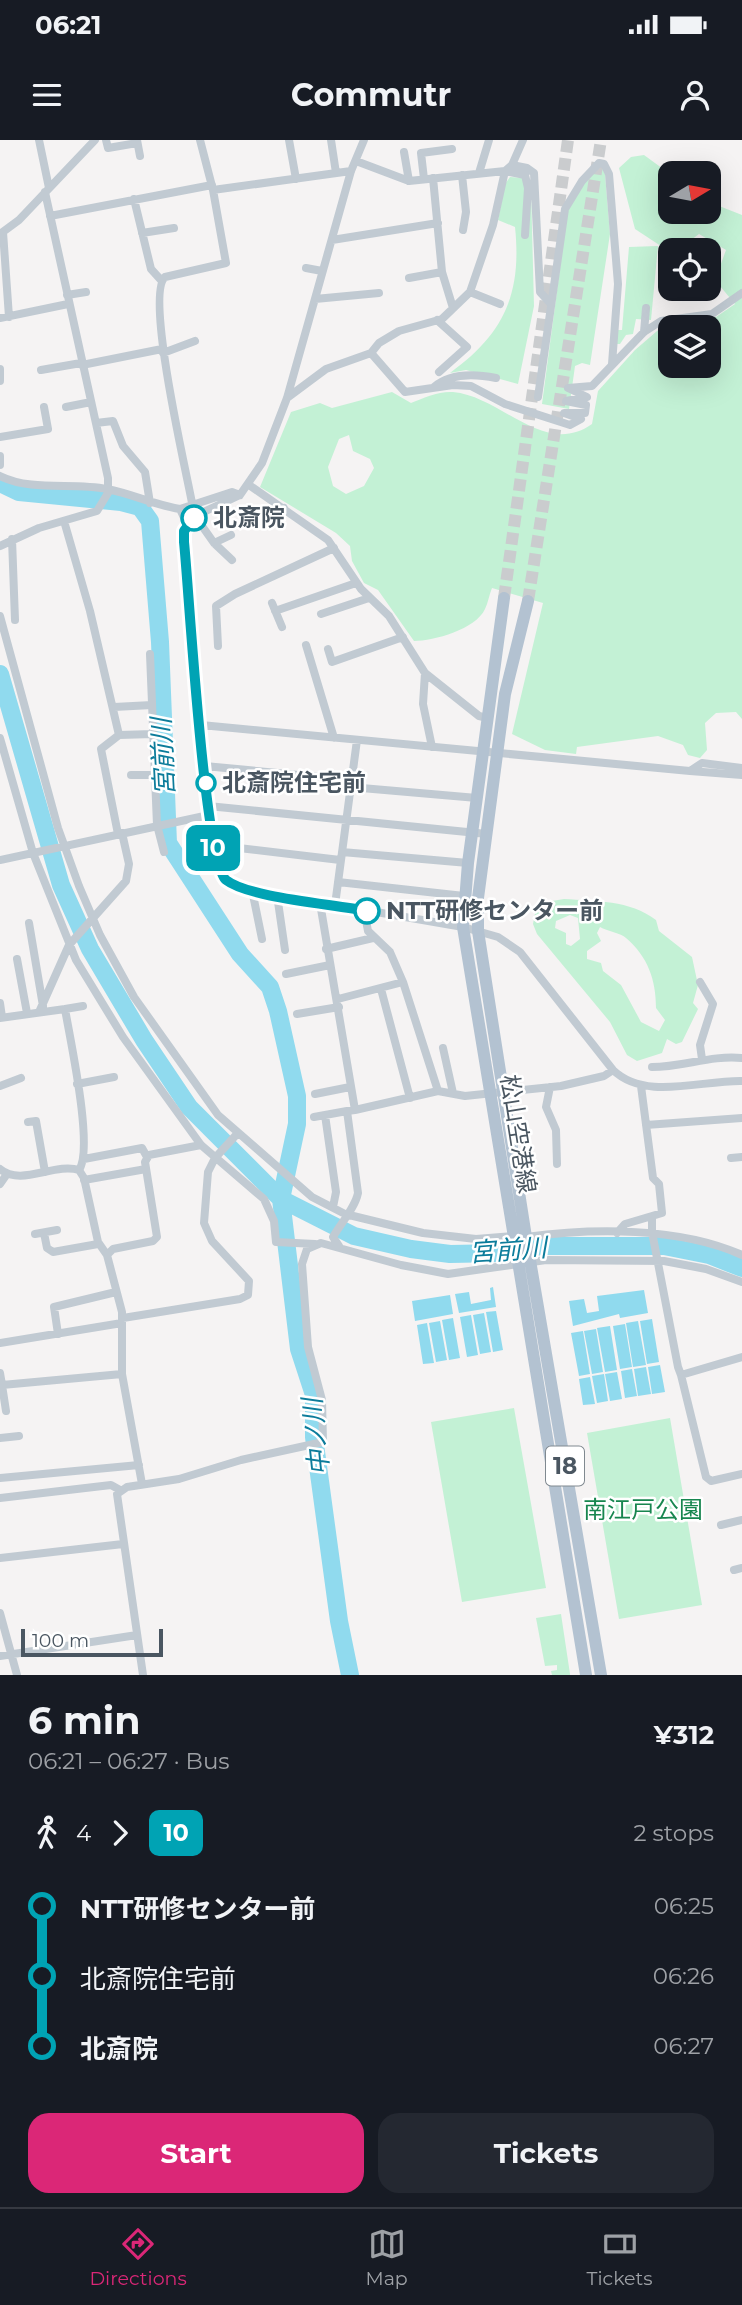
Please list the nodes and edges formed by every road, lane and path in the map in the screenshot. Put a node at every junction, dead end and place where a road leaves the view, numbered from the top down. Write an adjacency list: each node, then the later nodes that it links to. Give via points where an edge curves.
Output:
1 (39, 140): 25 (street)
2 (95, 140): 11 (street)
3 (106, 140): 10 (street, via 108,148)
4 (200, 140): 24 (street)
5 (289, 140): 21 (street)
6 (331, 140): 18 (street)
7 (364, 140): 15 (street)
8 (489, 140): 19 (street)
9 (523, 140): 16 (street)
10 (137, 142): 14 (street)
11 (87, 144): 25 (street)
12 (452, 149): 22 (street, via 421,153)
13 (404, 152): 23 (street)
14 (140, 156)
15 (356, 161): 17 (street); 23 (street)
16 (508, 168): 19 (street); 33 (street, via 528,180); 41 (street); 47 (street, via 527,168 534,173 540,292)
17 (351, 171): 18 (street); 34 (street)
18 (336, 173): 21 (street)
19 (479, 173): 20 (street)
20 (462, 175): 22 (street); 30 (street)
21 (296, 178): 24 (street)
22 (428, 179): 23 (street); 28 (street)
23 (409, 181)
24 (213, 187): 26 (street); 39 (street, via 226,263)
25 (47, 190): 27 (street); 31 (street)
26 (135, 199): 27 (street); 32 (street)
27 (50, 216): 44 (street)
28 (438, 223): 34 (street); 37 (street)
29 (174, 228): 32 (street)
30 (463, 230)
31 (1, 233): 50 (street)
32 (142, 233): 39 (street, via 151,269)
33 (525, 235)
34 (331, 240): 36 (street)
35 (306, 268): 36 (street)
36 (322, 271): 45 (street)
37 (442, 272): 38 (street); 48 (street)
38 (410, 278)
39 (161, 280): 54 (street)
40 (86, 292): 44 (street)
41 (470, 292): 46 (street); 48 (street)
42 (379, 293): 45 (street)
43 (742, 293): 52 (street, via 712,314 661,321)
44 (67, 299): 50 (street); 56 (street)
45 (315, 299): 65 (street)
46 (500, 304)
47 (551, 304): 57 (street, via 565,209 595,164 604,164 609,174 618,284); 64 (street)
48 (453, 308): 51 (street)
49 (646, 308): 52 (street)
50 (4, 318)
51 (437, 320): 55 (street, via 399,331); 60 (street, via 467,348)
52 (644, 332): 57 (street)
53 (195, 341): 54 (street)
54 (163, 351): 56 (street); 78 (street)
55 (371, 353): 63 (street, via 405,392); 65 (street, via 326,369)
56 (81, 364): 59 (street); 66 (street)
57 (612, 364): 63 (street, via 592,386 568,388 587,397 566,401 586,405 585,413 564,414 581,419 570,425 505,404 471,386)
58 (0, 369): 62 (street)
59 (41, 370)
60 (439, 372)
61 (496, 378): 63 (street, via 471,375 447,379)
62 (0, 381)
63 (434, 387)
64 (538, 397)
65 (287, 398): 74 (street)
66 (91, 402): 67 (street); 69 (street)
67 (66, 407)
68 (49, 413): 70 (street, via 48,429)
69 (96, 423): 75 (street); 77 (street, via 113,421 124,446 145,472)
70 (0, 437)
71 (0, 456): 72 (street)
72 (0, 465)
73 (0, 476): 75 (street, via 38,485)
74 (249, 485): 76 (street); 79 (street)
75 (108, 491): 77 (street); 82 (street, via 102,507)
76 (240, 495): 78 (street, via 232,492); 81 (street)
77 (150, 503): 80 (street)
78 (192, 503): 80 (street)
79 (284, 508): 83 (street); 89 (street)
80 (180, 509): 84 (street)
81 (195, 516): 84 (street); 87 (street)
82 (64, 521): 86 (street); 106 (street)
83 (259, 521)
84 (187, 524): 108 (street, via 184,542)
85 (231, 534): 87 (street)
86 (12, 539): 88 (street); 97 (street)
87 (214, 543): 90 (street)
88 (0, 546)
89 (334, 548): 91 (street); 101 (street, via 216,606)
90 (232, 560)
91 (356, 583): 92 (street); 98 (street, via 273,607)
92 (369, 598): 95 (street); 99 (street, via 389,616)
93 (504, 598): 107 (main road, 松山空港線 / 18)
94 (528, 601): 116 (main road, 松山空港線 / 18, via 505,694)
95 (321, 614)
96 (0, 616): 132 (street)
97 (15, 620)
98 (282, 627)
99 (403, 638): 102 (street, via 332,662); 104 (street)
100 (306, 645): 112 (street)
101 (218, 646)
102 (328, 649)
103 (150, 654): 105 (street)
104 (425, 673): 107 (street, via 479,716); 114 (street, via 423,704)
105 (152, 705): 106 (street); 109 (street)
106 (114, 707): 110 (street)
107 (488, 718): 115 (main road, 松山空港線 / 18)
108 (201, 725): 112 (street); 117 (street)
109 (153, 734): 110 (street); 121 (street)
110 (119, 735): 129 (street, via 101,749)
111 (0, 738): 133 (street)
112 (334, 738): 113 (street)
113 (357, 740): 114 (street); 123 (street)
114 (432, 747): 115 (street)
115 (484, 751): 116 (street); 124 (main road, 松山空港線 / 18)
116 (498, 753): 119 (street); 130 (main road, 松山空港線 / 18)
117 (205, 766): 123 (street); 125 (street)
118 (742, 768): 119 (street, via 702,763)
119 (690, 771): 122 (street)
120 (131, 775): 121 (street)
121 (155, 775): 127 (street)
122 (742, 775)
123 (351, 783): 124 (street); 126 (street)
124 (477, 798): 128 (main road, 松山空港線 / 18)
125 (209, 810): 126 (street); 127 (street); 131 (street)
126 (346, 820): 128 (street); 135 (street)
127 (159, 825): 129 (street); 134 (street)
128 (472, 832): 130 (street); 137 (main road, 松山空港線 / 18)
129 (120, 833): 132 (street); 145 (street, via 128,877)
130 (487, 834): 148 (main road, 松山空港線 / 18)
131 (213, 845): 135 (street); 139 (street, via 223,878)
132 (62, 846): 133 (street); 145 (street)
133 (35, 852): 136 (street); 151 (street)
134 (164, 852)
135 (341, 856): 137 (street); 138 (street)
136 (0, 860)
137 (468, 863): 141 (main road, 松山空港線 / 18)
138 (338, 882): 141 (street); 143 (street)
139 (252, 890): 140 (street); 150 (street)
140 (277, 895): 142 (street); 153 (street)
141 (464, 896): 147 (main road, 松山空港線 / 18)
142 (320, 903): 143 (street); 152 (street)
143 (335, 905): 144 (street)
144 (364, 910): 147 (street); 149 (street, via 365,925)
145 (91, 919): 151 (street); 192 (street, via 134,997)
146 (29, 923): 163 (street)
147 (463, 927): 148 (street); 183 (main road, 松山空港線 / 18)
148 (478, 931): 172 (street, via 498,937 520,952); 183 (main road, 松山空港線 / 18)
149 (373, 938): 152 (street); 157 (street, via 390,952)
150 (262, 939)
151 (70, 943): 163 (street); 193 (street, via 123,1037)
152 (326, 949): 155 (street)
153 (285, 950)
154 (17, 959): 165 (street)
155 (330, 965): 156 (street); 161 (street)
156 (286, 974)
157 (403, 982): 159 (street); 181 (street)
158 (700, 982): 170 (street, via 713,1004 700,1045)
159 (381, 989): 161 (street); 185 (street)
160 (0, 1003): 167 (street)
161 (338, 1003): 166 (street); 179 (street)
162 (83, 1006): 164 (street)
163 (41, 1008): 164 (street); 165 (street)
164 (65, 1009): 176 (street)
165 (27, 1013): 167 (street)
166 (298, 1014)
167 (1, 1017)
168 (443, 1048): 182 (street)
169 (742, 1058): 170 (street)
170 (702, 1059): 171 (street)
171 (652, 1067)
172 (613, 1070): 178 (street, via 622,1080); 180 (street, via 596,1079)
173 (114, 1077): 176 (street)
174 (21, 1078): 177 (street)
175 (742, 1081): 178 (street)
176 (77, 1084): 198 (street)
177 (0, 1086)
178 (641, 1086): 191 (street)
179 (350, 1087): 184 (street); 186 (street)
180 (550, 1087): 183 (street); 199 (street, via 546,1107 556,1130)
181 (438, 1091): 182 (street); 185 (street)
182 (453, 1093): 183 (street)
183 (496, 1093): 212 (main road, 松山空港線 / 18)
184 (315, 1094)
185 (410, 1098): 186 (street)
186 (351, 1111): 187 (street); 207 (street, via 358,1193)
187 (325, 1115): 188 (street); 206 (street, via 336,1192)
188 (314, 1117)
189 (742, 1118): 191 (street)
190 (28, 1122): 203 (street, via 36,1121)
191 (646, 1125): 208 (street, via 662,1213)
192 (236, 1136): 194 (street); 206 (street)
193 (201, 1145): 194 (street); 195 (street)
194 (217, 1156): 214 (street, via 264,1199 274,1221 276,1242); 222 (street, via 208,1172 204,1223 212,1241 249,1281 248,1295)
195 (147, 1157): 198 (street, via 142,1148); 200 (street)
196 (742, 1157): 197 (street)
197 (731, 1158)
198 (84, 1159): 201 (street)
199 (557, 1164)
200 (146, 1169): 204 (street); 216 (street, via 157,1237 113,1249)
201 (79, 1170): 203 (street); 204 (street)
202 (4, 1172): 203 (street); 205 (street)
203 (45, 1172)
204 (85, 1180): 213 (street)
205 (0, 1184)
206 (333, 1208): 207 (street)
207 (345, 1214): 212 (street, via 431,1234); 215 (street, via 333,1237)
208 (652, 1216): 210 (street, via 625,1224); 211 (street)
209 (57, 1230): 213 (street, via 40,1233 53,1252)
210 (617, 1233): 211 (street); 212 (street)
211 (652, 1234): 217 (street, via 701,1241); 218 (street)
212 (520, 1238): 219 (main road, 松山空港線 / 18)
213 (98, 1244): 216 (street)
214 (315, 1244): 215 (street); 236 (street, via 302,1261 309,1347 322,1400 323,1445 240,1456 216,1473)
215 (339, 1246): 219 (street, via 448,1274)
216 (107, 1255): 221 (street)
217 (742, 1255)
218 (656, 1257): 219 (street); 220 (street); 228 (street)
219 (524, 1261): 249 (main road, 松山空港線 / 18); 250 (main road, 松山空港線 / 18)
220 (742, 1282)
221 (116, 1293): 222 (street); 223 (street, via 54,1307)
222 (122, 1321): 223 (street); 227 (street)
223 (58, 1334): 224 (street)
224 (0, 1343)
225 (742, 1357): 228 (street)
226 (0, 1374): 229 (street)
227 (122, 1374): 229 (street); 233 (street)
228 (681, 1376): 234 (street, via 706,1477 711,1481)
229 (1, 1386): 230 (street)
230 (6, 1410)
231 (19, 1436): 232 (street)
232 (0, 1438)
233 (139, 1465): 235 (street); 236 (street)
234 (742, 1474)
235 (0, 1478)
236 (142, 1484): 237 (street)
237 (120, 1490): 238 (street, via 111,1485); 241 (street, via 116,1498)
238 (0, 1498)
239 (742, 1520): 240 (street)
240 (721, 1525)
241 (123, 1545): 242 (street); 244 (street)
242 (0, 1558)
243 (0, 1613): 245 (street)
244 (137, 1635): 245 (street); 248 (street)
245 (10, 1655): 246 (street); 247 (street)
246 (0, 1656)
247 (17, 1675)
248 (143, 1675)
249 (586, 1675)
250 (601, 1675)

